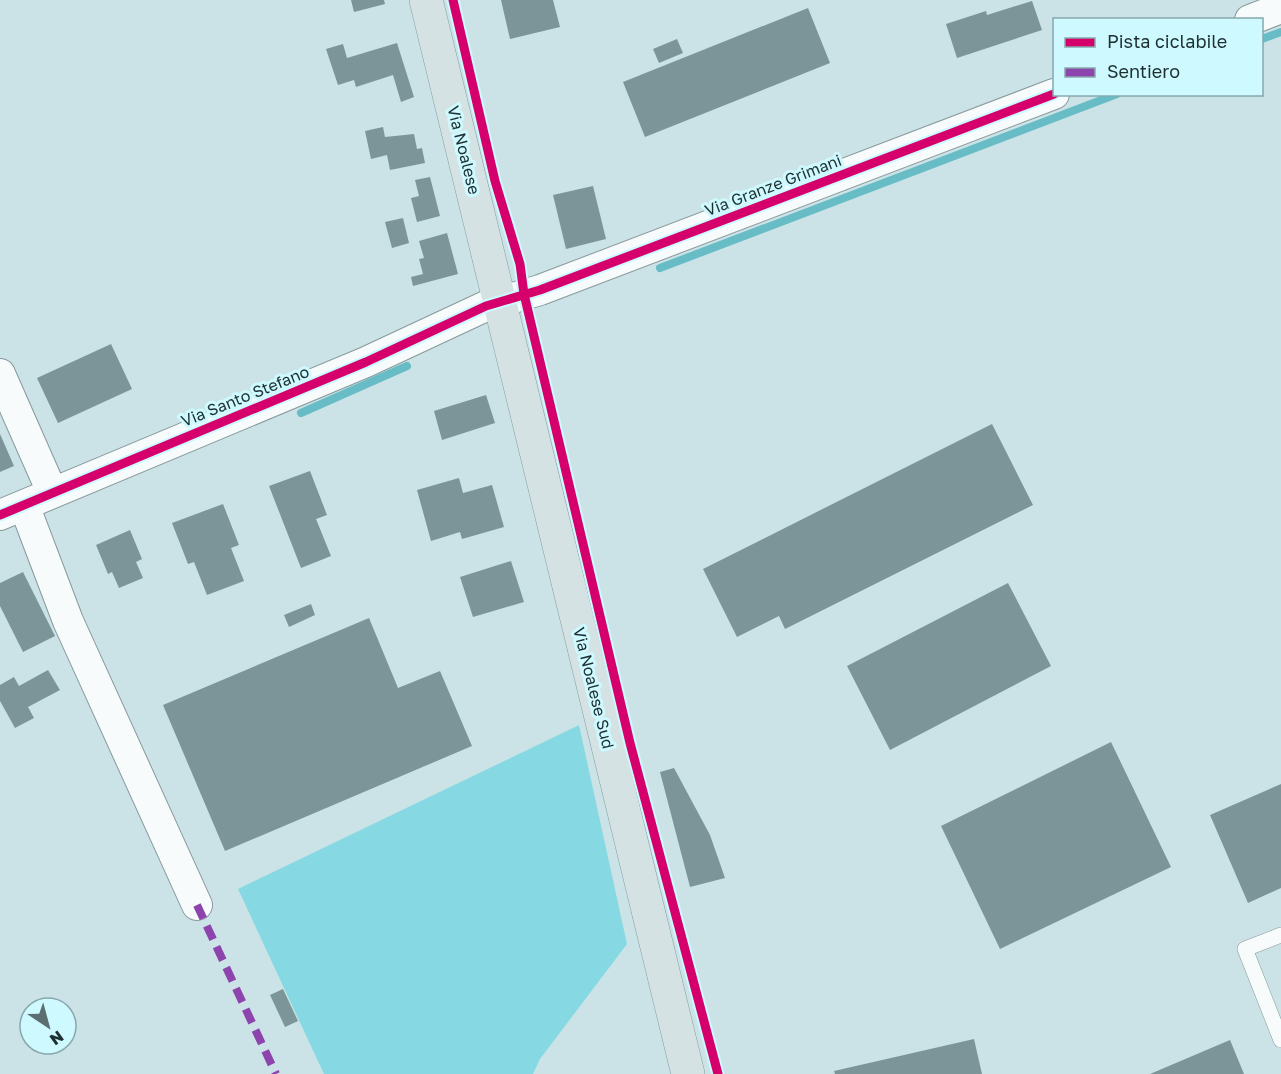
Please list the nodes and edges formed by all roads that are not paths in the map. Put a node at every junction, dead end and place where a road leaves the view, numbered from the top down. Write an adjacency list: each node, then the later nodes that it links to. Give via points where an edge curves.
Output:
1 (426, 0): 5 (main road, Via Noalese)
2 (1281, 8): 3 (street)
3 (1255, 18)
4 (1053, 94): 5 (street, Via Granze Grimani, via 540,290)
5 (501, 301): 7 (street, Via Santo Stefano, via 366,362); 12 (main road, Via Noalese Sud)
6 (0, 374): 7 (street)
7 (52, 492): 8 (street, Via Santo Stefano)
8 (12, 510): 9 (street, Via Santo Stefano, via 68,621)
9 (197, 905)
10 (1281, 935): 11 (lane, via 1245,949)
11 (1281, 1040)
12 (688, 1074)

